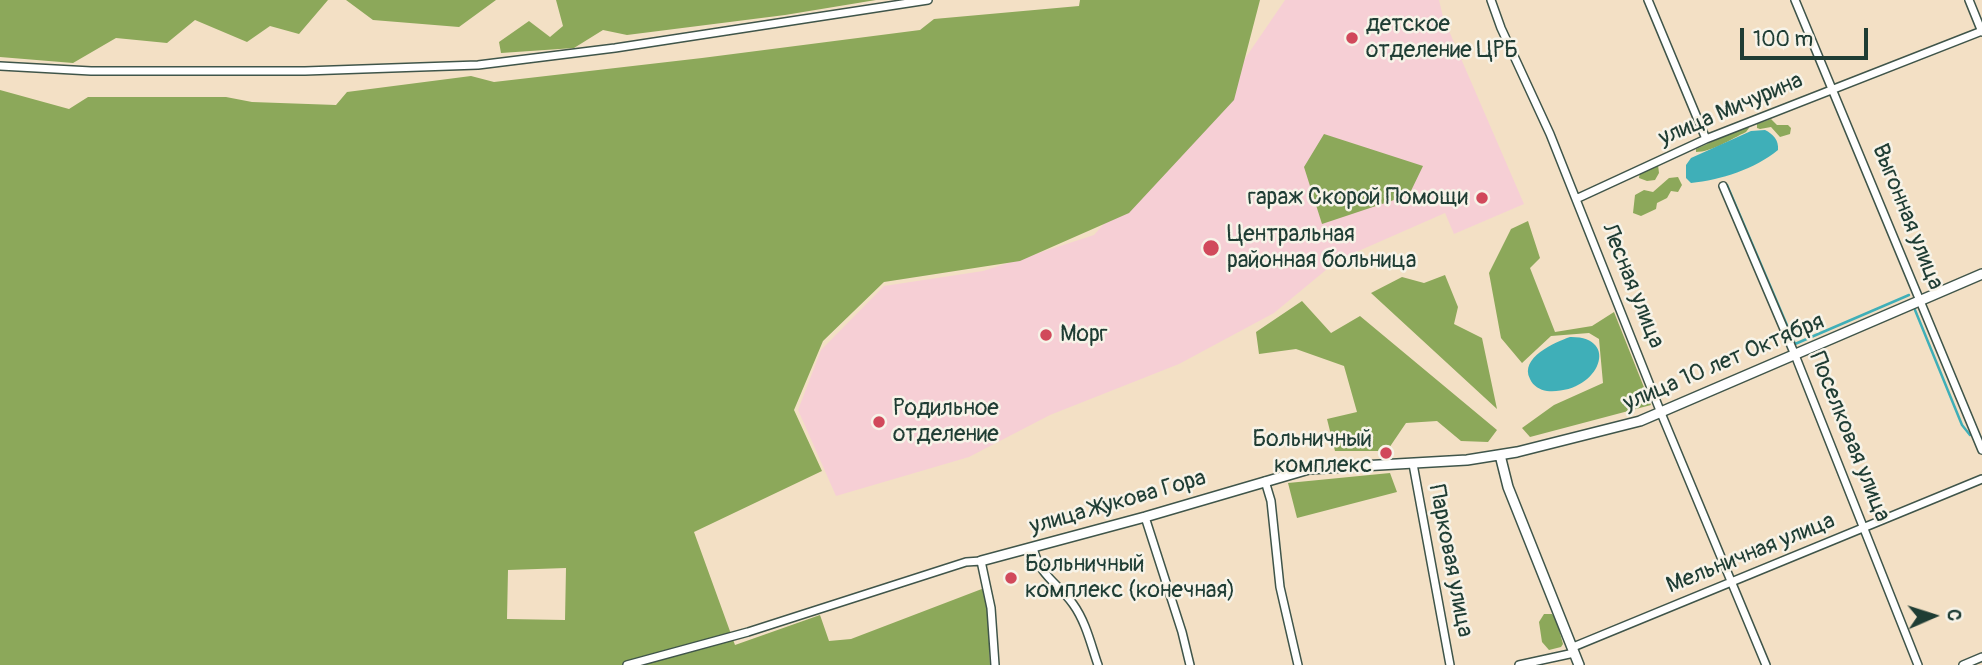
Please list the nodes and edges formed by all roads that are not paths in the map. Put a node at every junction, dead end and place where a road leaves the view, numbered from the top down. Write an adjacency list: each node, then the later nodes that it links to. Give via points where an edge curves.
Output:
1 (928, 0): 7 (street, via 478,65 278,71)
2 (1491, 0): 11 (street, Лесная улица)
3 (1648, 0): 9 (street)
4 (1795, 0): 8 (street, Выгонная улица)
5 (1969, 0): 6 (street)
6 (1982, 31): 8 (street, улица Мичурина)
7 (0, 66)
8 (1833, 88): 9 (street, улица Мичурина); 13 (street, Выгонная улица)
9 (1706, 139): 11 (street, улица Мичурина)
10 (1723, 186): 14 (street, Поселковая улица)
11 (1576, 199): 15 (street, Лесная улица)
12 (1982, 274): 13 (street, улица 10 лет Октября)
13 (1920, 301): 14 (street, улица 10 лет Октября); 16 (street, Выгонная улица)
14 (1795, 355): 15 (street, улица 10 лет Октября); 22 (street, Поселковая улица)
15 (1661, 413): 17 (street, улица 10 лет Октября); 25 (street, Лесная улица)
16 (1982, 450)
17 (1500, 455): 18 (street, улица 10 лет Октября); 26 (street, via 1523,526)
18 (1413, 464): 20 (street, улица 10 лет Октября, via 1310,469); 34 (street, Парковая улица)
19 (1982, 479): 22 (street, Мельничная улица)
20 (1265, 481): 21 (street, улица Жукова Гора); 33 (street, via 1280,587)
21 (1145, 517): 23 (street, улица Жукова Гора); 32 (street)
22 (1865, 529): 25 (street, Мельничная улица); 39 (street, Поселковая улица)
23 (1033, 548): 24 (street, улица Жукова Гора); 31 (street, via 1049,580 1081,617)
24 (981, 561): 29 (street); 30 (street, via 991,608)
25 (1733, 582): 26 (street, Мельничная улица); 38 (street, Лесная улица)
26 (1574, 650): 27 (street, Мельничная улица); 37 (street)
27 (1562, 655): 35 (street, Мельничная улица); 36 (street)
28 (1982, 657): 40 (street)
29 (627, 665)
30 (995, 665)
31 (1098, 665)
32 (1190, 665)
33 (1298, 665)
34 (1450, 665)
35 (1520, 665)
36 (1563, 665)
37 (1579, 665)
38 (1766, 665)
39 (1918, 665)
40 (1963, 665)

